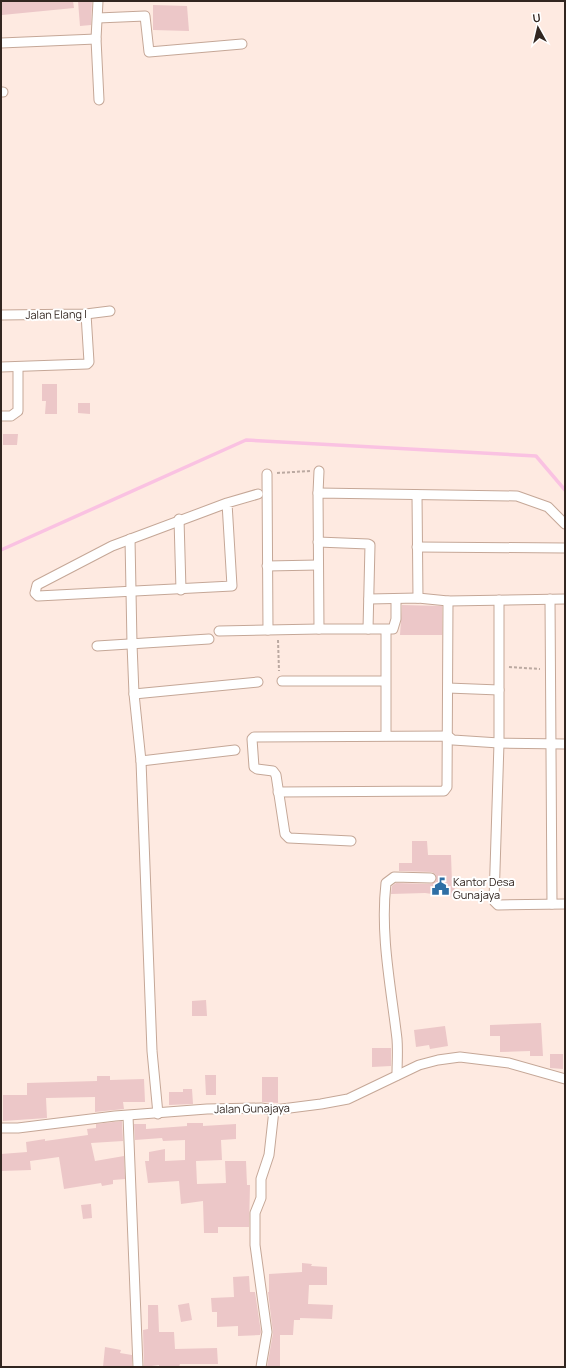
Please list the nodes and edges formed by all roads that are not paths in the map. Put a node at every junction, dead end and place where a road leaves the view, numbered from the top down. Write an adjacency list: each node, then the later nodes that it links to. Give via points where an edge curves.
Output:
1 (98, 1): 2 (street)
2 (98, 18): 3 (street); 5 (street, via 145,16 149,52)
3 (96, 39): 4 (street); 6 (street)
4 (1, 43)
5 (242, 44)
6 (99, 100)
7 (110, 311): 8 (street, Jalan Elang I)
8 (86, 314): 9 (street, Jalan Elang I); 10 (street, via 90,362)
9 (1, 315)
10 (18, 366): 11 (street); 12 (street, via 18,411 11,416)
11 (1, 367)
12 (1, 416)
13 (319, 471): 15 (street)
14 (268, 474): 26 (street)
15 (318, 493): 17 (street); 22 (street)
16 (258, 494): 18 (street)
17 (417, 495): 20 (street, via 517,496 548,507); 23 (street)
18 (227, 503): 19 (street); 27 (street, via 232,586)
19 (179, 520): 21 (street); 27 (street)
20 (565, 524)
21 (130, 539): 28 (street); 28 (street, via 37,585 34,590 38,596)
22 (318, 542): 25 (street); 29 (street, via 370,545)
23 (417, 547): 24 (street); 30 (street)
24 (565, 548)
25 (318, 565): 26 (street); 36 (street)
26 (267, 566): 38 (street)
27 (181, 590): 28 (street)
28 (130, 592): 42 (street)
29 (369, 598): 31 (street); 37 (street)
30 (418, 598): 31 (street); 35 (street)
31 (396, 599): 39 (street, via 395,625 393,629)
32 (550, 599): 33 (street); 34 (street); 53 (street)
33 (565, 599)
34 (499, 600): 35 (street); 48 (street)
35 (448, 601): 47 (street)
36 (319, 629): 37 (street); 38 (street)
37 (368, 629): 39 (street)
38 (268, 630): 40 (street)
39 (386, 630): 45 (street)
40 (219, 631)
41 (209, 639): 42 (street)
42 (132, 644): 43 (street); 49 (street)
43 (96, 646)
44 (282, 681): 45 (street)
45 (385, 681): 50 (street)
46 (258, 682): 49 (street)
47 (448, 688): 48 (street); 51 (street)
48 (499, 690): 52 (street)
49 (134, 694): 56 (street)
50 (386, 735): 51 (street); 57 (street, via 254,737 254,767 273,771)
51 (448, 736): 52 (street, via 453,740); 57 (street, via 447,787 444,791)
52 (499, 743): 53 (street); 60 (street, via 494,901 498,905)
53 (551, 744): 54 (street); 60 (street)
54 (565, 744)
55 (236, 750): 56 (street)
56 (141, 761): 65 (street, via 152,1051)
57 (278, 792): 58 (street, via 284,831 289,838)
58 (351, 841)
59 (431, 878): 62 (street, via 394,876 386,883 384,902 390,999 397,1040)
60 (552, 904): 61 (street)
61 (565, 904)
62 (397, 1076): 63 (street, Jalan Gunajaya, via 419,1065 460,1056 509,1063); 64 (street, Jalan Gunajaya, via 348,1099)
63 (565, 1079)
64 (274, 1110): 65 (street, Jalan Gunajaya, via 207,1109); 69 (street, via 269,1155 261,1179 261,1198 255,1213 255,1245 266,1332)
65 (158, 1114): 66 (street, Jalan Gunajaya)
66 (128, 1116): 67 (street, Jalan Gunajaya); 68 (street)
67 (1, 1128)
68 (138, 1367)
69 (261, 1367)

